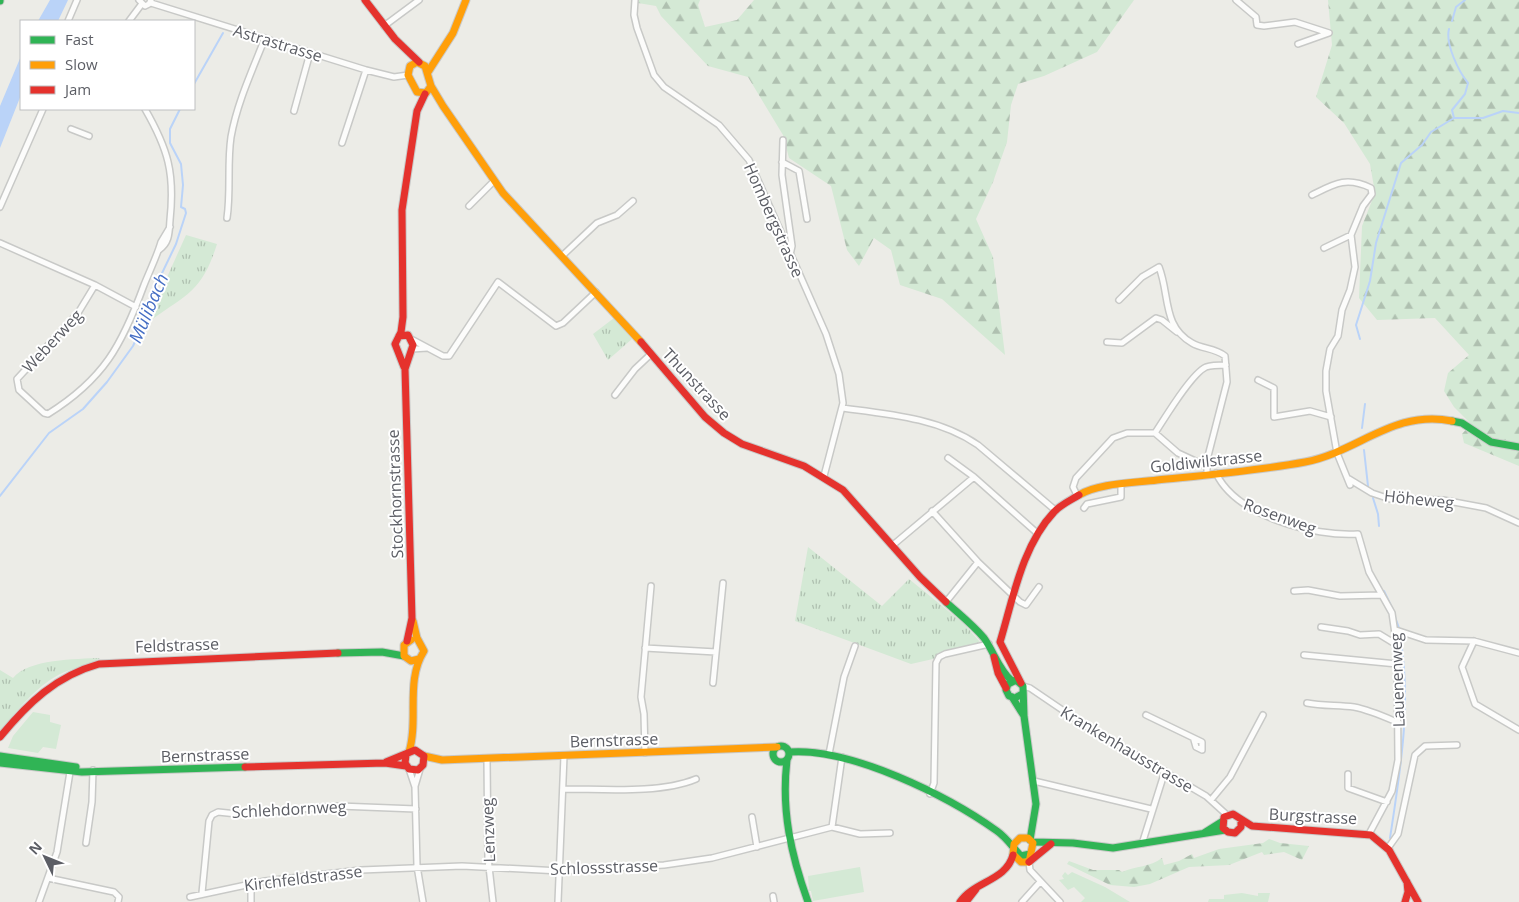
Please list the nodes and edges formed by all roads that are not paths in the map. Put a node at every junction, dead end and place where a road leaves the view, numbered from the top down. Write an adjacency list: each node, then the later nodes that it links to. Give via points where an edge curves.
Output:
1 (76, 0): 10 (street)
2 (365, 0): 12 (main road)
3 (419, 0): 12 (street)
4 (466, 0): 17 (main road, via 453,33)
5 (635, 0): 46 (street, Hombergstrasse, via 637,28 654,75 664,87 719,125 745,155)
6 (1236, 0): 14 (street, via 1256,17 1257,25 1294,22 1329,33)
7 (151, 1): 8 (street, via 146,6); 9 (street, Astrastrasse)
8 (140, 2): 11 (street)
9 (194, 19): 13 (street, Astrastrasse)
10 (68, 20)
11 (130, 20)
12 (384, 26): 15 (main road)
13 (265, 38): 16 (street, Astrastrasse); 41 (street, via 234,124 229,160)
14 (1298, 44)
15 (404, 48): 18 (main road); 19 (main road)
16 (310, 53): 20 (street, Astrastrasse); 29 (street)
17 (438, 54): 18 (main road); 21 (main road)
18 (421, 63): 19 (main road); 21 (main road)
19 (410, 66): 22 (main road)
20 (366, 70): 22 (street, Astrastrasse, via 394,77); 34 (street)
21 (428, 72): 23 (main road, Thunstrasse)
22 (408, 75): 24 (main road)
23 (432, 86): 25 (main road); 26 (main road, Thunstrasse)
24 (416, 90): 25 (main road, Thunstrasse); 30 (main road)
25 (425, 93): 26 (main road, Thunstrasse); 30 (main road)
26 (443, 106): 36 (main road, Thunstrasse)
27 (43, 110): 39 (street)
28 (147, 110): 51 (street, via 161,136 172,190 170,227)
29 (294, 111)
30 (417, 112): 52 (main road, via 401,219)
31 (71, 129): 32 (street)
32 (88, 136)
33 (783, 140): 35 (street)
34 (342, 143)
35 (782, 162): 42 (street, via 799,171); 46 (street, via 792,248)
36 (494, 181): 40 (street); 47 (main road, Thunstrasse, via 525,219)
37 (1312, 194): 43 (street, via 1340,181 1370,188 1372,194 1363,206)
38 (633, 201): 47 (street, via 617,215 597,223)
39 (0, 206)
40 (469, 206)
41 (228, 218)
42 (807, 219)
43 (1351, 235): 45 (street); 66 (street, via 1355,267 1326,372)
44 (0, 244): 48 (street)
45 (1324, 248)
46 (790, 255): 65 (street, Hombergstrasse, via 831,349 842,387)
47 (562, 256): 49 (main road, Thunstrasse)
48 (96, 285): 51 (street); 51 (street, Weberweg, via 78,313 17,379 20,390 44,413 48,414 81,392 106,364 123,338)
49 (596, 292): 57 (street, via 564,324 556,326 498,282 450,354 445,356); 60 (main road, Thunstrasse)
50 (1119, 300): 53 (street, via 1142,277 1159,267 1170,317)
51 (136, 307)
52 (403, 317): 54 (main road); 55 (main road)
53 (1177, 332): 56 (street, via 1156,318 1122,343); 61 (street, via 1194,344 1220,352)
54 (399, 336): 55 (main road); 59 (main road, Stockhornstrasse, via 395,344)
55 (410, 338): 57 (street); 58 (main road, Stockhornstrasse)
56 (1107, 342)
57 (430, 348): 58 (street)
58 (410, 350): 59 (main road); 62 (main road, Stockhornstrasse)
59 (400, 352): 62 (main road, Stockhornstrasse)
60 (651, 354): 64 (street, via 634,369); 74 (main road, Thunstrasse, via 705,417 724,433 751,448)
61 (1226, 365): 67 (street, via 1206,367 1198,374); 71 (street, via 1227,382)
62 (405, 370): 93 (main road, Stockhornstrasse)
63 (1258, 380): 66 (street, via 1274,388 1274,417 1310,411)
64 (615, 395)
65 (842, 408): 74 (street, Hombergstrasse); 79 (street, via 910,418 964,436)
66 (1331, 417): 69 (street)
67 (1155, 433): 71 (street, via 1184,457); 77 (street, via 1127,432 1113,438 1076,478 1074,487)
68 (1519, 447): 69 (main road, Goldiwilstrasse, via 1491,442 1462,423 1434,418 1387,426)
69 (1336, 453): 72 (main road, Goldiwilstrasse, via 1273,468); 81 (street, Höheweg, via 1350,482 1372,493 1390,499 1443,500 1486,508)
70 (948, 458): 75 (street)
71 (1206, 466): 73 (street)
72 (1216, 473): 73 (main road, Goldiwilstrasse); 83 (street, Rosenweg, via 1232,496 1252,510 1333,535)
73 (1207, 474): 76 (main road, Goldiwilstrasse)
74 (824, 476): 84 (main road, Thunstrasse, via 852,498)
75 (974, 477): 80 (street); 82 (street)
76 (1121, 484): 77 (main road, Goldiwilstrasse, via 1094,488); 78 (street, via 1121,497 1086,504)
77 (1077, 495): 79 (main road, Goldiwilstrasse)
78 (1084, 508)
79 (1055, 510): 82 (main road, Goldiwilstrasse)
80 (932, 512): 84 (street); 85 (street)
81 (1519, 523)
82 (1037, 533): 91 (main road, Goldiwilstrasse)
83 (1358, 534): 90 (street, Lauenenweg, via 1369,572)
84 (893, 546): 92 (main road, Thunstrasse)
85 (978, 562): 91 (street); 92 (street)
86 (722, 583): 104 (street)
87 (650, 586): 102 (street)
88 (1039, 587): 91 (street, via 1026,605)
89 (1294, 591): 90 (street, via 1308,590 1340,596)
90 (1382, 595): 95 (street, Lauenenweg, via 1392,613)
91 (1014, 596): 110 (main road, Goldiwilstrasse, via 1000,639)
92 (946, 602): 99 (main road, Thunstrasse)
93 (412, 618): 96 (main road, Stockhornstrasse); 98 (main road, Stockhornstrasse)
94 (1321, 627): 100 (street, via 1379,634)
95 (1396, 630): 97 (street, via 1426,640); 100 (street, Lauenenweg)
96 (419, 641): 98 (main road, Feldstrasse); 108 (main road, Stockhornstrasse, via 424,650)
97 (1474, 641): 105 (street); 121 (street, via 1462,667 1475,704)
98 (406, 643): 103 (main road, Feldstrasse); 107 (main road, Stockhornstrasse)
99 (989, 644): 113 (main road, Thunstrasse, via 998,673); 152 (street, via 945,654 936,663 934,783)
100 (1397, 645): 109 (street, Lauenenweg)
101 (855, 646): 131 (street, via 843,680)
102 (645, 648): 104 (street); 129 (street, via 641,696)
103 (382, 652): 107 (main road, Feldstrasse); 123 (main road, Feldstrasse, via 137,661 91,666 66,675 43,690)
104 (716, 652): 112 (street)
105 (1519, 652)
106 (1304, 655): 109 (street)
107 (406, 658): 108 (main road, Feldstrasse); 111 (main road)
108 (419, 659): 111 (main road)
109 (1398, 664): 120 (street, Lauenenweg)
110 (1011, 665): 113 (main road, Goldiwilstrasse); 114 (main road, Goldiwilstrasse)
111 (414, 680): 122 (main road)
112 (713, 683)
113 (1010, 683): 114 (main road); 115 (main road, Thunstrasse, via 1007,693)
114 (1022, 688): 115 (main road); 119 (main road); 144 (street, Krankenhausstrasse, via 1030,688 1083,724)
115 (1012, 698): 119 (main road, Thunstrasse)
116 (1306, 703): 120 (street, via 1354,708 1380,714)
117 (1146, 715): 124 (street)
118 (1264, 715): 153 (street, via 1230,777)
119 (1024, 716): 149 (main road)
120 (1399, 723): 154 (street, Lauenenweg, via 1398,760)
121 (1519, 730)
122 (414, 734): 128 (main road); 130 (main road)
123 (0, 737)
124 (1194, 740)
125 (1457, 745): 176 (street, via 1425,746 1415,755 1398,834)
126 (777, 747): 127 (main road, Bernstrasse); 134 (main road, via 784,747); 137 (main road)
127 (757, 749): 129 (main road, Bernstrasse); 137 (main road, Bernstrasse)
128 (407, 753): 130 (main road, Bernstrasse, via 415,750); 140 (main road, Bernstrasse); 142 (main road)
129 (644, 753): 133 (main road, Bernstrasse)
130 (422, 754): 138 (main road, Bernstrasse); 141 (main road)
131 (829, 754): 134 (main road, via 802,749); 135 (main road)
132 (0, 756): 143 (main road)
133 (564, 756): 136 (main road, Bernstrasse); 151 (street)
134 (788, 756): 137 (main road, via 781,763); 148 (main road)
135 (842, 757): 152 (main road); 162 (street)
136 (487, 759): 138 (main road, Bernstrasse); 180 (street, Lenzweg)
137 (775, 759): 148 (main road)
138 (442, 760): 141 (main road, Bernstrasse)
139 (0, 763): 145 (main road, Bernstrasse)
140 (385, 763): 142 (main road, Bernstrasse); 143 (main road, Bernstrasse)
141 (422, 767): 142 (main road, Bernstrasse); 150 (street)
142 (407, 768): 150 (street)
143 (93, 770): 145 (main road, Bernstrasse); 172 (street)
144 (1165, 771): 153 (street, Krankenhausstrasse); 156 (street)
145 (70, 772): 182 (street, via 58,848)
146 (1348, 774): 154 (street, via 1348,788)
147 (696, 778): 151 (street, via 672,786)
148 (784, 778): 169 (main road)
149 (1034, 781): 156 (street); 160 (main road)
150 (415, 787): 155 (street)
151 (564, 789): 181 (street)
152 (930, 794): 165 (main road)
153 (1211, 800): 158 (street, Krankenhausstrasse)
154 (1387, 802): 168 (street, Lauenenweg)
155 (416, 809): 179 (street); 187 (street, Schlehdornweg, via 339,806 237,814 218,812 209,821)
156 (1151, 809): 174 (street)
157 (752, 817): 175 (street)
158 (1225, 818): 159 (main road, via 1235,814); 164 (main road); 167 (main road)
159 (1241, 820): 161 (main road, Burgstrasse); 163 (main road)
160 (1034, 821): 170 (main road); 171 (main road)
161 (1252, 826): 163 (main road, Burgstrasse); 168 (main road, Burgstrasse)
162 (832, 827): 166 (street, via 860,834); 169 (street, Schlossstrasse)
163 (1240, 829): 164 (main road, via 1233,833)
164 (1225, 830): 167 (main road)
165 (997, 831): 170 (main road); 177 (main road)
166 (890, 833)
167 (1204, 833): 174 (main road)
168 (1369, 834): 176 (main road, Burgstrasse)
169 (789, 838): 175 (street, Schlossstrasse); 197 (main road)
170 (1020, 838): 171 (main road); 177 (main road)
171 (1032, 841): 173 (main road); 178 (main road, via 1034,847)
172 (86, 844)
173 (1051, 844): 174 (main road, via 1073,843 1108,849); 178 (main road)
174 (1142, 844)
175 (757, 847): 181 (street, Schlossstrasse, via 678,864)
176 (1388, 848): 184 (main road, Burgstrasse)
177 (1013, 851): 178 (main road, via 1021,862); 186 (main road, via 1007,868)
178 (1030, 858): 183 (street, via 1030,870)
179 (417, 866): 180 (street, Schlossstrasse); 185 (street, Kirchfeldstrasse, via 331,872); 194 (street)
180 (489, 866): 181 (street, Schlossstrasse); 195 (street, Lenzweg)
181 (560, 871): 196 (street)
182 (48, 878): 191 (street); 192 (street, via 114,892 119,897)
183 (1040, 882): 200 (street); 201 (street)
184 (1407, 882): 189 (main road, Burgstrasse); 190 (main road, Burgstrasse)
185 (251, 884): 187 (street, Kirchfeldstrasse); 193 (street)
186 (977, 887): 198 (main road, via 966,892); 199 (main road)
187 (202, 892): 188 (street, Kirchfeldstrasse)
188 (190, 897)
189 (1406, 901): 190 (main road, via 1411,896)
190 (1417, 901)
191 (39, 902)
192 (118, 902)
193 (250, 902)
194 (422, 902)
195 (492, 902)
196 (558, 902)
197 (808, 902)
198 (960, 902)
199 (966, 902)
200 (1022, 902)
201 (1060, 902)

